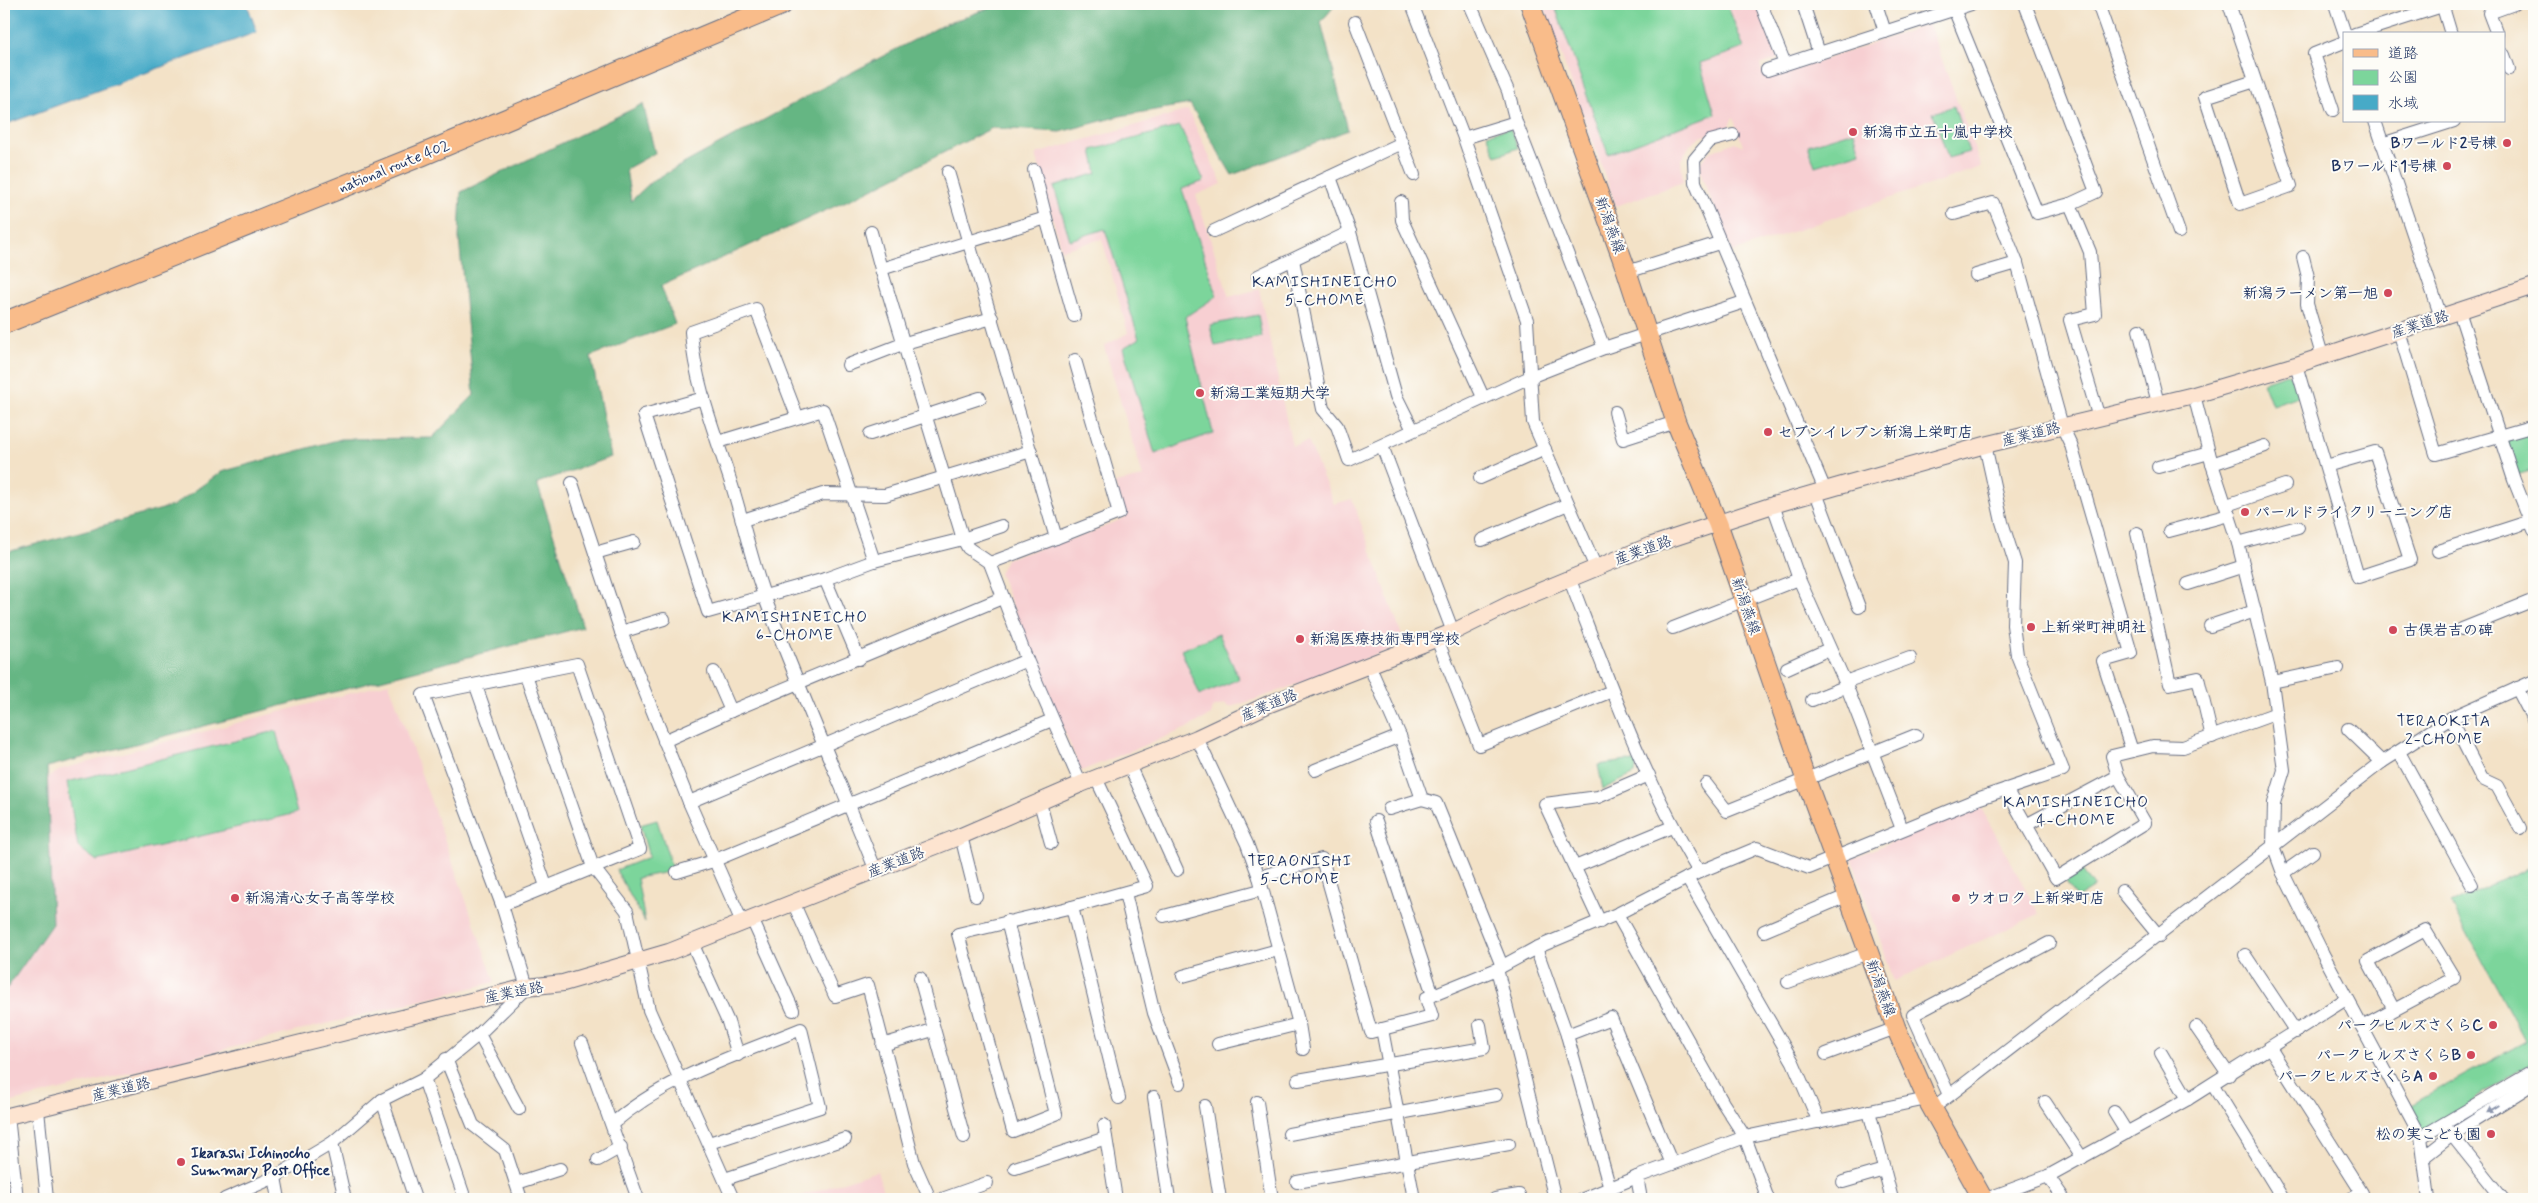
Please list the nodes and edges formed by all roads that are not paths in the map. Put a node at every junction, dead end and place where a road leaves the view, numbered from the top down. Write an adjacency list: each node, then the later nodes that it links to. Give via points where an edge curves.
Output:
1 (782, 4): 64 (highway, national route 402, via 422,155)
2 (1412, 4): 34 (street)
3 (1470, 4): 30 (street, via 1508,91)
4 (1530, 4): 55 (main road, 新潟燕線)
5 (1761, 4): 25 (street)
6 (1803, 4): 23 (street)
7 (1876, 4): 17 (street)
8 (1971, 4): 15 (street)
9 (2025, 4): 42 (street, via 2096,192)
10 (2098, 4): 48 (street)
11 (2229, 4): 28 (street)
12 (2335, 4): 18 (street)
13 (2442, 5): 19 (street); 20 (street)
14 (2507, 5): 21 (street, via 2490,13)
15 (1953, 7): 17 (street); 42 (street, via 2037,213)
16 (1355, 22): 35 (street)
17 (1885, 32): 23 (street)
18 (2344, 32)
19 (2361, 32)
20 (2450, 32)
21 (2496, 32)
22 (2343, 42): 29 (street, via 2314,54)
23 (1818, 53): 25 (street)
24 (2506, 61): 26 (street)
25 (1785, 64): 27 (street)
26 (2509, 69)
27 (1767, 70)
28 (2255, 81): 28 (street, via 2205,97 2240,204 2291,186)
29 (2333, 110)
30 (1516, 122): 34 (street); 69 (street)
31 (2375, 122): 36 (street)
32 (2451, 122): 36 (street)
33 (1733, 135): 50 (street, via 1710,141 1694,160 1695,182)
34 (1464, 138): 74 (street, via 1527,320)
35 (1402, 143): 39 (street); 40 (street)
36 (2382, 144): 62 (street)
37 (1034, 170): 44 (street)
38 (948, 172): 49 (street)
39 (1414, 175)
40 (1330, 177): 45 (street); 47 (street)
41 (1401, 202): 76 (street, via 1402,220)
42 (2070, 204): 83 (street, via 2090,252 2095,314 2070,320)
43 (1954, 214): 53 (street, via 1994,203)
44 (1046, 218): 49 (street); 61 (street)
45 (1214, 231)
46 (871, 232): 54 (street)
47 (1350, 232): 52 (street); 87 (street, via 1396,396)
48 (2179, 232)
49 (969, 241): 54 (street); 63 (street)
50 (1719, 243): 55 (street); 59 (street)
51 (2303, 257): 70 (street, via 2308,277 2307,304)
52 (1293, 260): 57 (street); 92 (street, via 1324,408 1337,426 1349,460)
53 (2017, 263): 56 (street); 85 (street)
54 (881, 269): 68 (street)
55 (1627, 272): 67 (main road, 新潟燕線)
56 (1976, 275)
57 (1258, 276)
58 (2534, 286): 60 (street, 産業道路)
59 (1744, 302): 67 (street); 103 (street)
60 (2459, 311): 62 (street, 産業道路); 89 (street)
61 (1074, 316)
62 (2441, 317): 66 (street, 産業道路)
63 (992, 318): 68 (street); 95 (street)
64 (4, 323)
65 (2139, 330): 79 (street)
66 (2399, 331): 70 (street, 産業道路); 89 (street, via 2436,454)
67 (1647, 333): 69 (street); 84 (main road, 新潟燕線)
68 (905, 343): 73 (street); 82 (street)
69 (1604, 348): 74 (street)
70 (2322, 355): 72 (street, 産業道路)
71 (1075, 360): 116 (street, via 1119,513)
72 (2296, 364): 75 (street, 産業道路); 97 (street)
73 (848, 365)
74 (1530, 377): 76 (street); 94 (street, via 1534,422)
75 (2194, 395): 79 (street, 産業道路); 96 (street)
76 (1483, 397): 87 (street)
77 (704, 398): 81 (street, via 691,332 756,309); 90 (street); 130 (street, via 644,415 708,612)
78 (980, 398): 82 (street)
79 (2158, 403): 83 (street, 産業道路)
80 (1615, 412): 84 (street, via 1623,439)
81 (797, 416): 90 (street); 104 (street, via 823,410)
82 (925, 416): 88 (street); 99 (street)
83 (2099, 418): 85 (street, 産業道路)
84 (1676, 422): 110 (main road, 新潟燕線)
85 (2062, 426): 91 (street, 産業道路); 172 (street, via 2071,446 2131,653 2104,661)
86 (2534, 426): 89 (street)
87 (1412, 430): 92 (street)
88 (870, 434)
89 (2500, 435): 108 (street, via 2514,480)
90 (718, 442): 109 (street)
91 (1986, 445): 103 (street, 産業道路); 183 (street, via 2002,522 2015,563 2013,625 2017,655 2063,770)
92 (1382, 446): 141 (street)
93 (2265, 446): 96 (street)
94 (1545, 449): 100 (street); 105 (street)
95 (1031, 451): 99 (street); 116 (street)
96 (2211, 459): 98 (street); 107 (street)
97 (2326, 466): 97 (street, via 2358,577 2410,560 2375,452)
98 (2158, 467)
99 (946, 478): 104 (street, via 885,495); 115 (street)
100 (1480, 478)
101 (572, 483): 121 (street)
102 (2285, 485): 107 (street)
103 (1820, 492): 106 (street, 産業道路); 134 (street)
104 (851, 494): 109 (street, via 823,494); 122 (street)
105 (1568, 504): 117 (street); 125 (street)
106 (1774, 505): 110 (street, 産業道路); 127 (street)
107 (2228, 510): 113 (street); 119 (street)
108 (2532, 519): 120 (street)
109 (743, 520): 130 (street)
110 (1718, 524): 125 (street, 産業道路, via 1649,546); 132 (main road, 新潟燕線)
111 (1002, 526): 115 (street)
112 (2298, 528): 119 (street)
113 (2169, 532)
114 (2137, 533): 168 (street, via 2170,684 2198,678)
115 (963, 538): 122 (street); 123 (street, via 968,548)
116 (1056, 538): 123 (street)
117 (1482, 540)
118 (634, 542): 121 (street)
119 (2238, 543): 124 (street)
120 (2438, 551)
121 (595, 553): 140 (street)
122 (874, 561): 126 (street)
123 (990, 563): 131 (street)
124 (2244, 566): 129 (street); 135 (street)
125 (1596, 568): 128 (street, 産業道路)
126 (826, 579): 130 (street); 144 (street)
127 (1800, 579): 132 (street); 143 (street)
128 (1570, 580): 141 (street, 産業道路, via 1516,601); 158 (street)
129 (2188, 584)
130 (764, 595): 154 (street)
131 (1002, 598): 144 (street); 146 (street)
132 (1743, 600): 138 (street); 180 (main road, 新潟燕線)
133 (2534, 600): 139 (street)
134 (1859, 608)
135 (2255, 611): 137 (street); 153 (street)
136 (664, 619): 140 (street)
137 (2210, 626)
138 (1673, 628)
139 (2462, 629)
140 (621, 632): 170 (street)
141 (1453, 632): 142 (street, 産業道路)
142 (1437, 638): 147 (street, 産業道路); 158 (street, via 1480,746)
143 (1829, 649): 148 (street); 155 (street)
144 (859, 658): 154 (street)
145 (1910, 658): 155 (street)
146 (1027, 660): 163 (street); 171 (street)
147 (1369, 664): 167 (street); 169 (street, 産業道路, via 1266,705)
148 (1787, 668)
149 (2338, 668): 153 (street)
150 (714, 672): 160 (street)
151 (526, 675): 156 (street); 200 (street); 200 (street, via 577,664 640,849)
152 (2534, 681): 157 (street)
153 (2272, 682): 161 (street)
154 (797, 684): 160 (street); 171 (street)
155 (1846, 684): 159 (street); 174 (street)
156 (476, 686): 210 (street); 217 (street, via 422,695)
157 (2518, 688): 162 (street); 164 (street)
158 (1612, 691): 178 (street)
159 (1812, 700)
160 (731, 711): 170 (street)
161 (2277, 713): 168 (street); 196 (street, via 2284,770 2274,803)
162 (2451, 718): 173 (street); 192 (street, via 2482,779 2498,786)
163 (1052, 720): 181 (street); 187 (street)
164 (2534, 720)
165 (2348, 729): 175 (street)
166 (1916, 734): 174 (street)
167 (1400, 736): 177 (street); 184 (street)
168 (2212, 737): 172 (street, via 2183,747 2153,746)
169 (1197, 738): 176 (street, 産業道路); 207 (street)
170 (664, 741): 185 (street)
171 (824, 746): 185 (street); 187 (street)
172 (2132, 751): 179 (street, via 2112,756)
173 (2399, 752): 175 (street); 209 (street)
174 (1872, 753): 180 (street); 193 (street)
175 (2382, 762): 196 (street)
176 (1129, 765): 181 (street, 産業道路); 202 (street)
177 (1315, 770)
178 (1649, 775): 191 (street); 201 (street, via 1598,797 1545,804)
179 (2118, 776): 190 (street); 190 (street, via 2145,823 2056,878)
180 (1806, 780): 182 (street, via 1727,811); 198 (main road, 新潟燕線)
181 (1089, 781): 186 (street, 産業道路); 213 (street, via 1147,886)
182 (1706, 784)
183 (2006, 789): 190 (street); 193 (street)
184 (1422, 799): 188 (street); 233 (street, via 1436,803)
185 (688, 802): 199 (street)
186 (1040, 803): 194 (street, 産業道路); 195 (street)
187 (850, 805): 199 (street); 203 (street)
188 (1389, 809)
189 (1376, 821): 238 (street)
190 (2026, 825)
191 (1672, 827): 201 (street); 205 (street)
192 (2520, 828)
193 (1902, 829): 198 (street)
194 (961, 836): 203 (street, 産業道路); 215 (street)
195 (1051, 843)
196 (2273, 846): 206 (street); 225 (street)
197 (2313, 852): 206 (street)
198 (1834, 859): 205 (street, via 1809,868 1756,848); 214 (main road, 新潟燕線)
199 (713, 861): 204 (street); 221 (street)
200 (592, 867): 210 (street); 232 (street, via 627,911)
201 (1575, 867): 223 (street)
202 (1176, 870)
203 (876, 871): 216 (street, 産業道路)
204 (677, 872)
205 (1699, 872): 208 (street)
206 (2283, 873): 239 (street)
207 (1259, 877): 211 (street); 247 (street, via 1322,859 1371,1032)
208 (1688, 878): 219 (street); 286 (street, via 1793,1062)
209 (2472, 885)
210 (546, 886): 217 (street)
211 (1261, 890): 220 (street); 229 (street)
212 (2122, 891): 225 (street)
213 (1125, 893): 218 (street); 267 (street, via 1154,1013)
214 (1849, 895): 224 (street); 230 (main road, 新潟燕線)
215 (976, 896)
216 (793, 902): 221 (street, 産業道路); 254 (street, via 836,996 868,985)
217 (502, 905): 237 (street)
218 (1072, 907): 222 (street); 273 (street)
219 (1617, 914): 223 (street); 293 (street)
220 (1164, 916)
221 (747, 920): 227 (street, 産業道路); 240 (street)
222 (1007, 921): 222 (street, via 958,934 1013,1131 1056,1114)
223 (1600, 922): 228 (street)
224 (1764, 931)
225 (2159, 936): 271 (street)
226 (2049, 942): 271 (street, via 1913,1015)
227 (692, 943): 232 (street, 産業道路); 259 (street, via 728,1022)
228 (1536, 948): 233 (street); 251 (street)
229 (1278, 950): 234 (street); 242 (street)
230 (1868, 953): 236 (street); 246 (main road, 新潟燕線)
231 (2245, 955): 249 (street)
232 (638, 960): 237 (street, 産業道路, via 563,983); 264 (street, via 649,1010)
233 (1499, 968): 238 (street); 336 (street)
234 (1182, 976)
235 (920, 978): 248 (street)
236 (1788, 982)
237 (526, 987): 250 (street); 281 (street, 産業道路)
238 (1433, 995): 247 (street, via 1426,998 1432,1016)
239 (2346, 1000): 245 (street); 249 (street)
240 (793, 1010)
241 (2394, 1010): 241 (street, via 2454,978 2425,930 2368,961); 245 (street)
242 (1299, 1024): 253 (street); 256 (street)
243 (1480, 1025): 261 (street, via 1484,1048)
244 (2196, 1027): 263 (street)
245 (2362, 1027): 294 (street)
246 (1896, 1028): 258 (street); 278 (main road, 新潟燕線)
247 (1382, 1029): 261 (street)
248 (933, 1030): 254 (street); 292 (street)
249 (2296, 1032): 255 (street)
250 (479, 1034): 260 (street); 280 (street)
251 (1567, 1035): 304 (street, via 1611,1018); 316 (street)
252 (582, 1043): 287 (street)
253 (1218, 1044)
254 (882, 1045): 328 (street, via 914,1164)
255 (2270, 1048): 263 (street); 344 (street, via 2362,1193)
256 (1303, 1049)
257 (2160, 1053): 274 (street)
258 (1826, 1054)
259 (738, 1055): 264 (street); 296 (street, via 801,1029 820,1107)
260 (446, 1059): 265 (street); 315 (street, via 473,1125 505,1150)
261 (1389, 1064): 266 (street); 284 (street)
262 (2534, 1071): 288 (street)
263 (2229, 1075): 269 (street)
264 (680, 1078): 287 (street, via 636,1103); 296 (street)
265 (424, 1079): 275 (street); 324 (street)
266 (1298, 1080)
267 (1180, 1083)
268 (2534, 1084): 291 (street, one-way to 291)
269 (2213, 1085): 274 (street); 343 (street)
270 (1496, 1095): 284 (street)
271 (1949, 1095): 278 (street)
272 (1154, 1097): 331 (street)
273 (1119, 1098)
274 (2188, 1099): 289 (street)
275 (382, 1100): 297 (street); 323 (street)
276 (1257, 1102): 333 (street)
277 (2045, 1102): 301 (street)
278 (1930, 1104): 282 (street); 341 (main road, 新潟燕線)
279 (1204, 1106): 332 (street)
280 (519, 1109)
281 (38, 1110): 285 (street, 産業道路); 319 (street)
282 (1869, 1111): 286 (street); 307 (street)
283 (2114, 1112): 289 (street)
284 (1396, 1114): 290 (street); 303 (street)
285 (6, 1117): 318 (street)
286 (1819, 1122): 293 (street)
287 (612, 1124): 299 (street)
288 (2443, 1124): 291 (street); 294 (street)
289 (2127, 1133): 301 (street)
290 (1289, 1134)
291 (2452, 1134): 300 (street); 346 (street)
292 (964, 1137)
293 (1745, 1137): 304 (street); 339 (street)
294 (2421, 1137): 300 (street)
295 (846, 1139): 311 (street)
296 (709, 1143): 311 (street)
297 (332, 1144): 309 (street); 322 (street)
298 (1509, 1144): 303 (street)
299 (621, 1147): 302 (street); 326 (street)
300 (2424, 1157): 345 (street)
301 (2082, 1158): 308 (street)
302 (598, 1160)
303 (1408, 1164): 313 (street); 334 (street)
304 (1672, 1164): 310 (street)
305 (1015, 1168): 330 (street, via 1105,1132)
306 (560, 1169): 315 (street)
307 (1884, 1170): 314 (street); 340 (street)
308 (2048, 1176): 341 (street); 342 (street)
309 (275, 1177): 320 (street); 321 (street)
310 (1636, 1177): 316 (street); 338 (street)
311 (725, 1179): 327 (street)
312 (987, 1182): 329 (street)
313 (1297, 1182)
314 (1843, 1182)
315 (517, 1183): 325 (street)
316 (1610, 1189): 337 (street)
317 (1519, 1195): 335 (street)
318 (17, 1199)
319 (47, 1199)
320 (225, 1199)
321 (279, 1199)
322 (345, 1199)
323 (415, 1199)
324 (465, 1199)
325 (521, 1199)
326 (638, 1199)
327 (733, 1199)
328 (930, 1199)
329 (942, 1199)
330 (1116, 1199)
331 (1169, 1199)
332 (1220, 1199)
333 (1272, 1199)
334 (1414, 1199)
335 (1495, 1199)
336 (1556, 1199)
337 (1583, 1199)
338 (1641, 1199)
339 (1768, 1199)
340 (1892, 1199)
341 (1985, 1199)
342 (2064, 1199)
343 (2283, 1199)
344 (2351, 1199)
345 (2429, 1199)
346 (2503, 1199)

